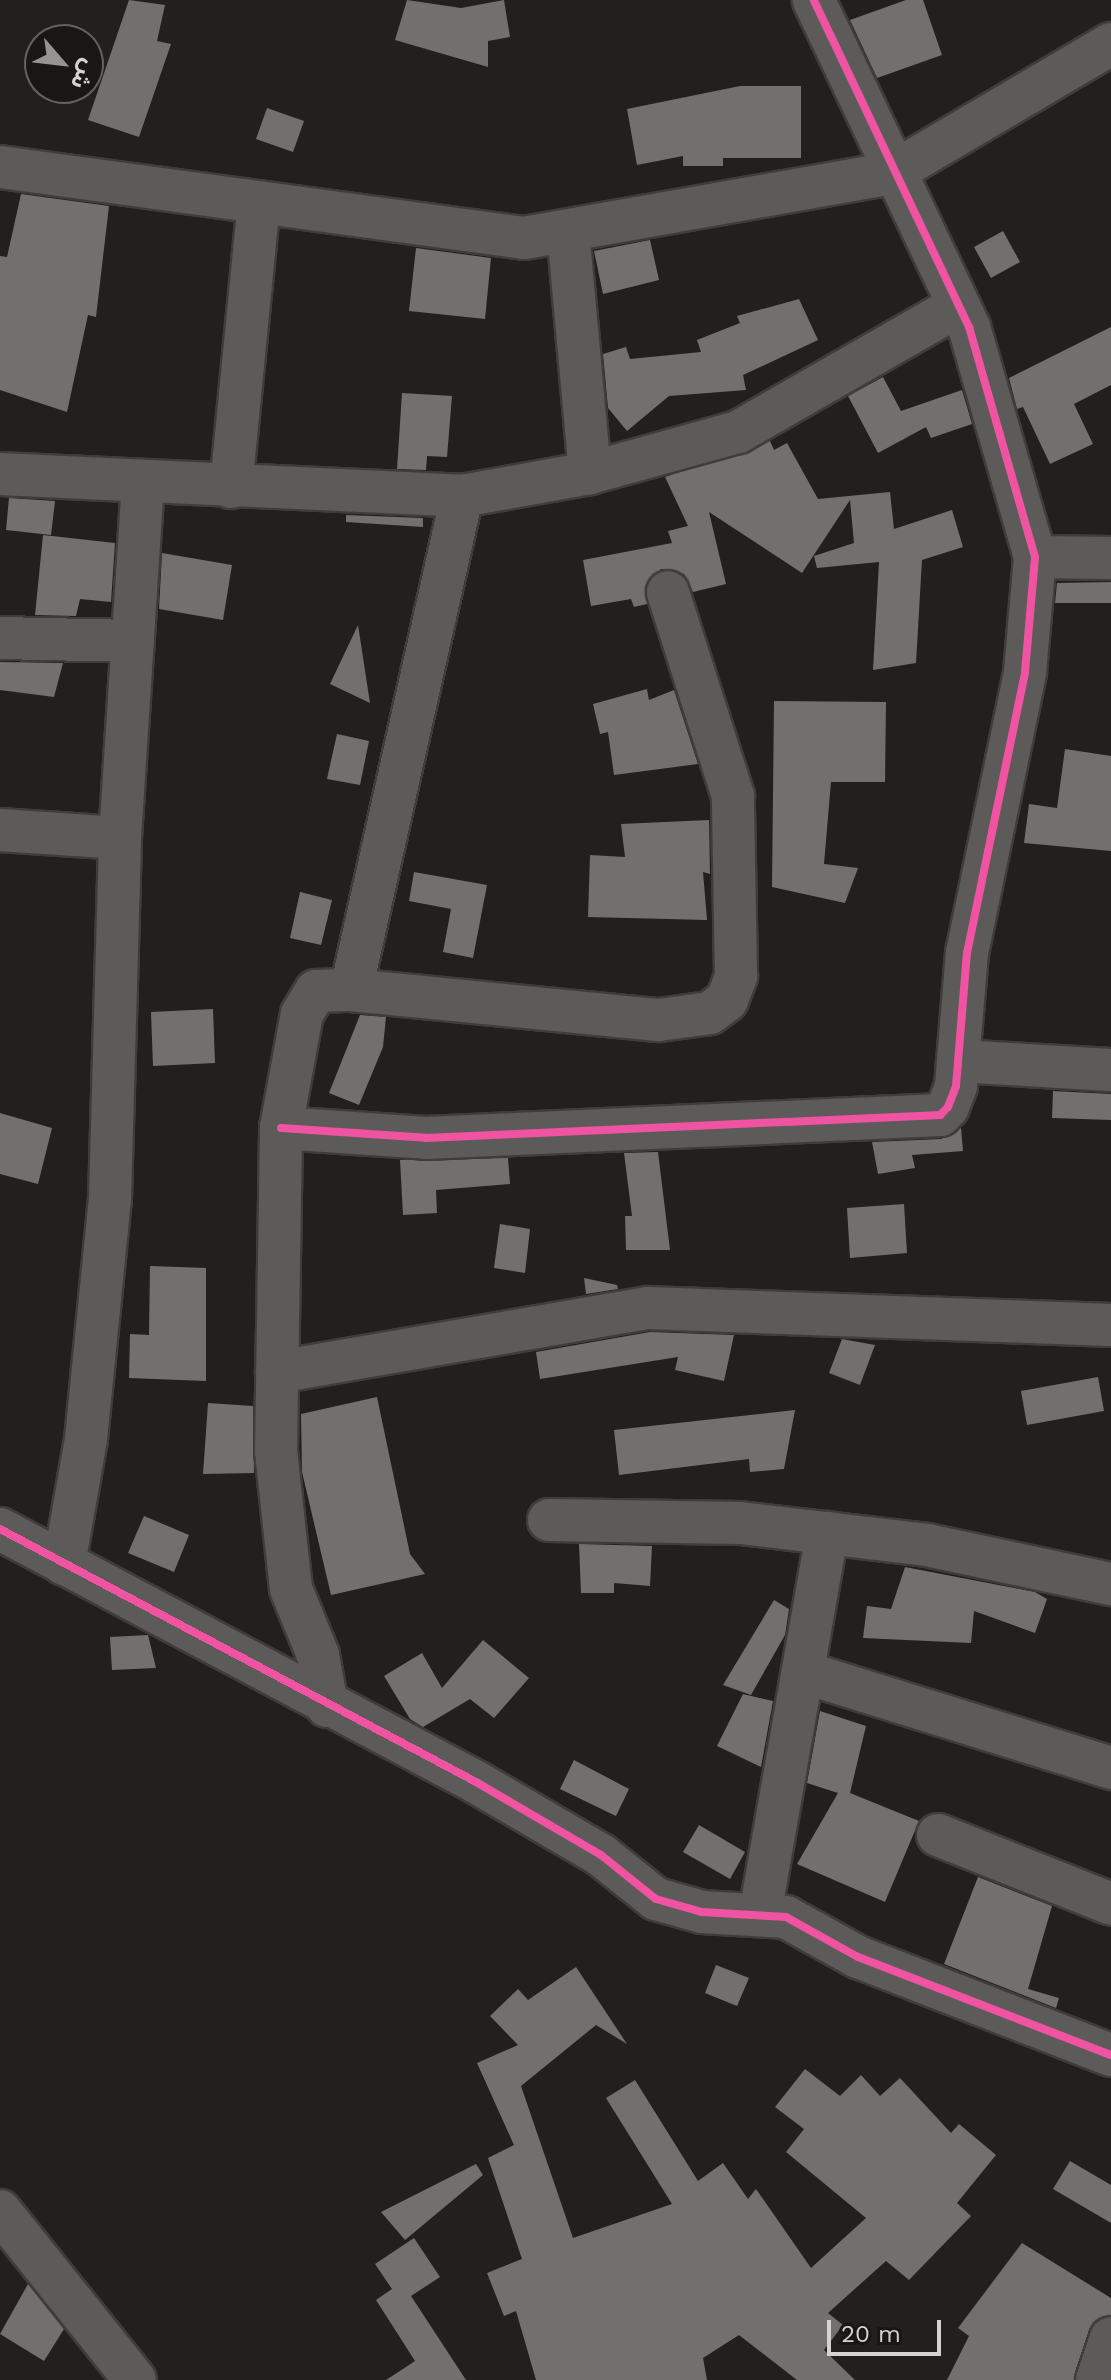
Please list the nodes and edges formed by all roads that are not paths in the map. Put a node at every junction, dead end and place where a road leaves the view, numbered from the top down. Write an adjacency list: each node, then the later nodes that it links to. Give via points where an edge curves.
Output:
1 (814, 0): 4 (street)
2 (1111, 44): 4 (street)
3 (0, 167): 5 (street)
4 (892, 173): 6 (street); 7 (street)
5 (259, 202): 6 (street, via 524,238); 11 (street)
6 (568, 231): 8 (street)
7 (958, 306): 8 (street, via 738,432); 13 (street)
8 (590, 473): 12 (street)
9 (0, 474): 10 (street)
10 (143, 482): 11 (street); 17 (street)
11 (231, 487): 12 (street)
12 (462, 496): 20 (street)
13 (1035, 557): 14 (street); 21 (street, via 1025,672 967,953)
14 (1111, 558)
15 (668, 592): 20 (street, via 733,796 736,976 727,1000 710,1013 659,1020)
16 (0, 638): 17 (street)
17 (133, 641): 19 (street)
18 (0, 830): 19 (street)
19 (120, 838): 29 (street, via 110,1199 86,1439)
20 (351, 990): 23 (street, via 316,991 302,1014)
21 (958, 1061): 22 (street); 23 (street, via 956,1086 940,1115 426,1138)
22 (1111, 1070)
23 (281, 1128): 25 (street)
24 (1111, 1325): 25 (street, via 648,1308)
25 (277, 1372): 32 (street, via 276,1451 291,1589 318,1655)
26 (549, 1520): 28 (street, via 740,1523)
27 (0, 1529): 29 (street)
28 (827, 1533): 30 (street, via 927,1545); 31 (street)
29 (64, 1564): 32 (street)
30 (1111, 1584)
31 (803, 1672): 33 (street); 36 (street)
32 (327, 1706): 36 (street, via 601,1855 656,1899 702,1912)
33 (1111, 1768)
34 (938, 1835): 35 (street)
35 (1111, 1904)
36 (760, 1914): 37 (street, via 786,1917 858,1957)
37 (1111, 2055)
38 (0, 2211): 40 (street)
39 (1111, 2338): 41 (street)
40 (135, 2380)
41 (1097, 2380)

